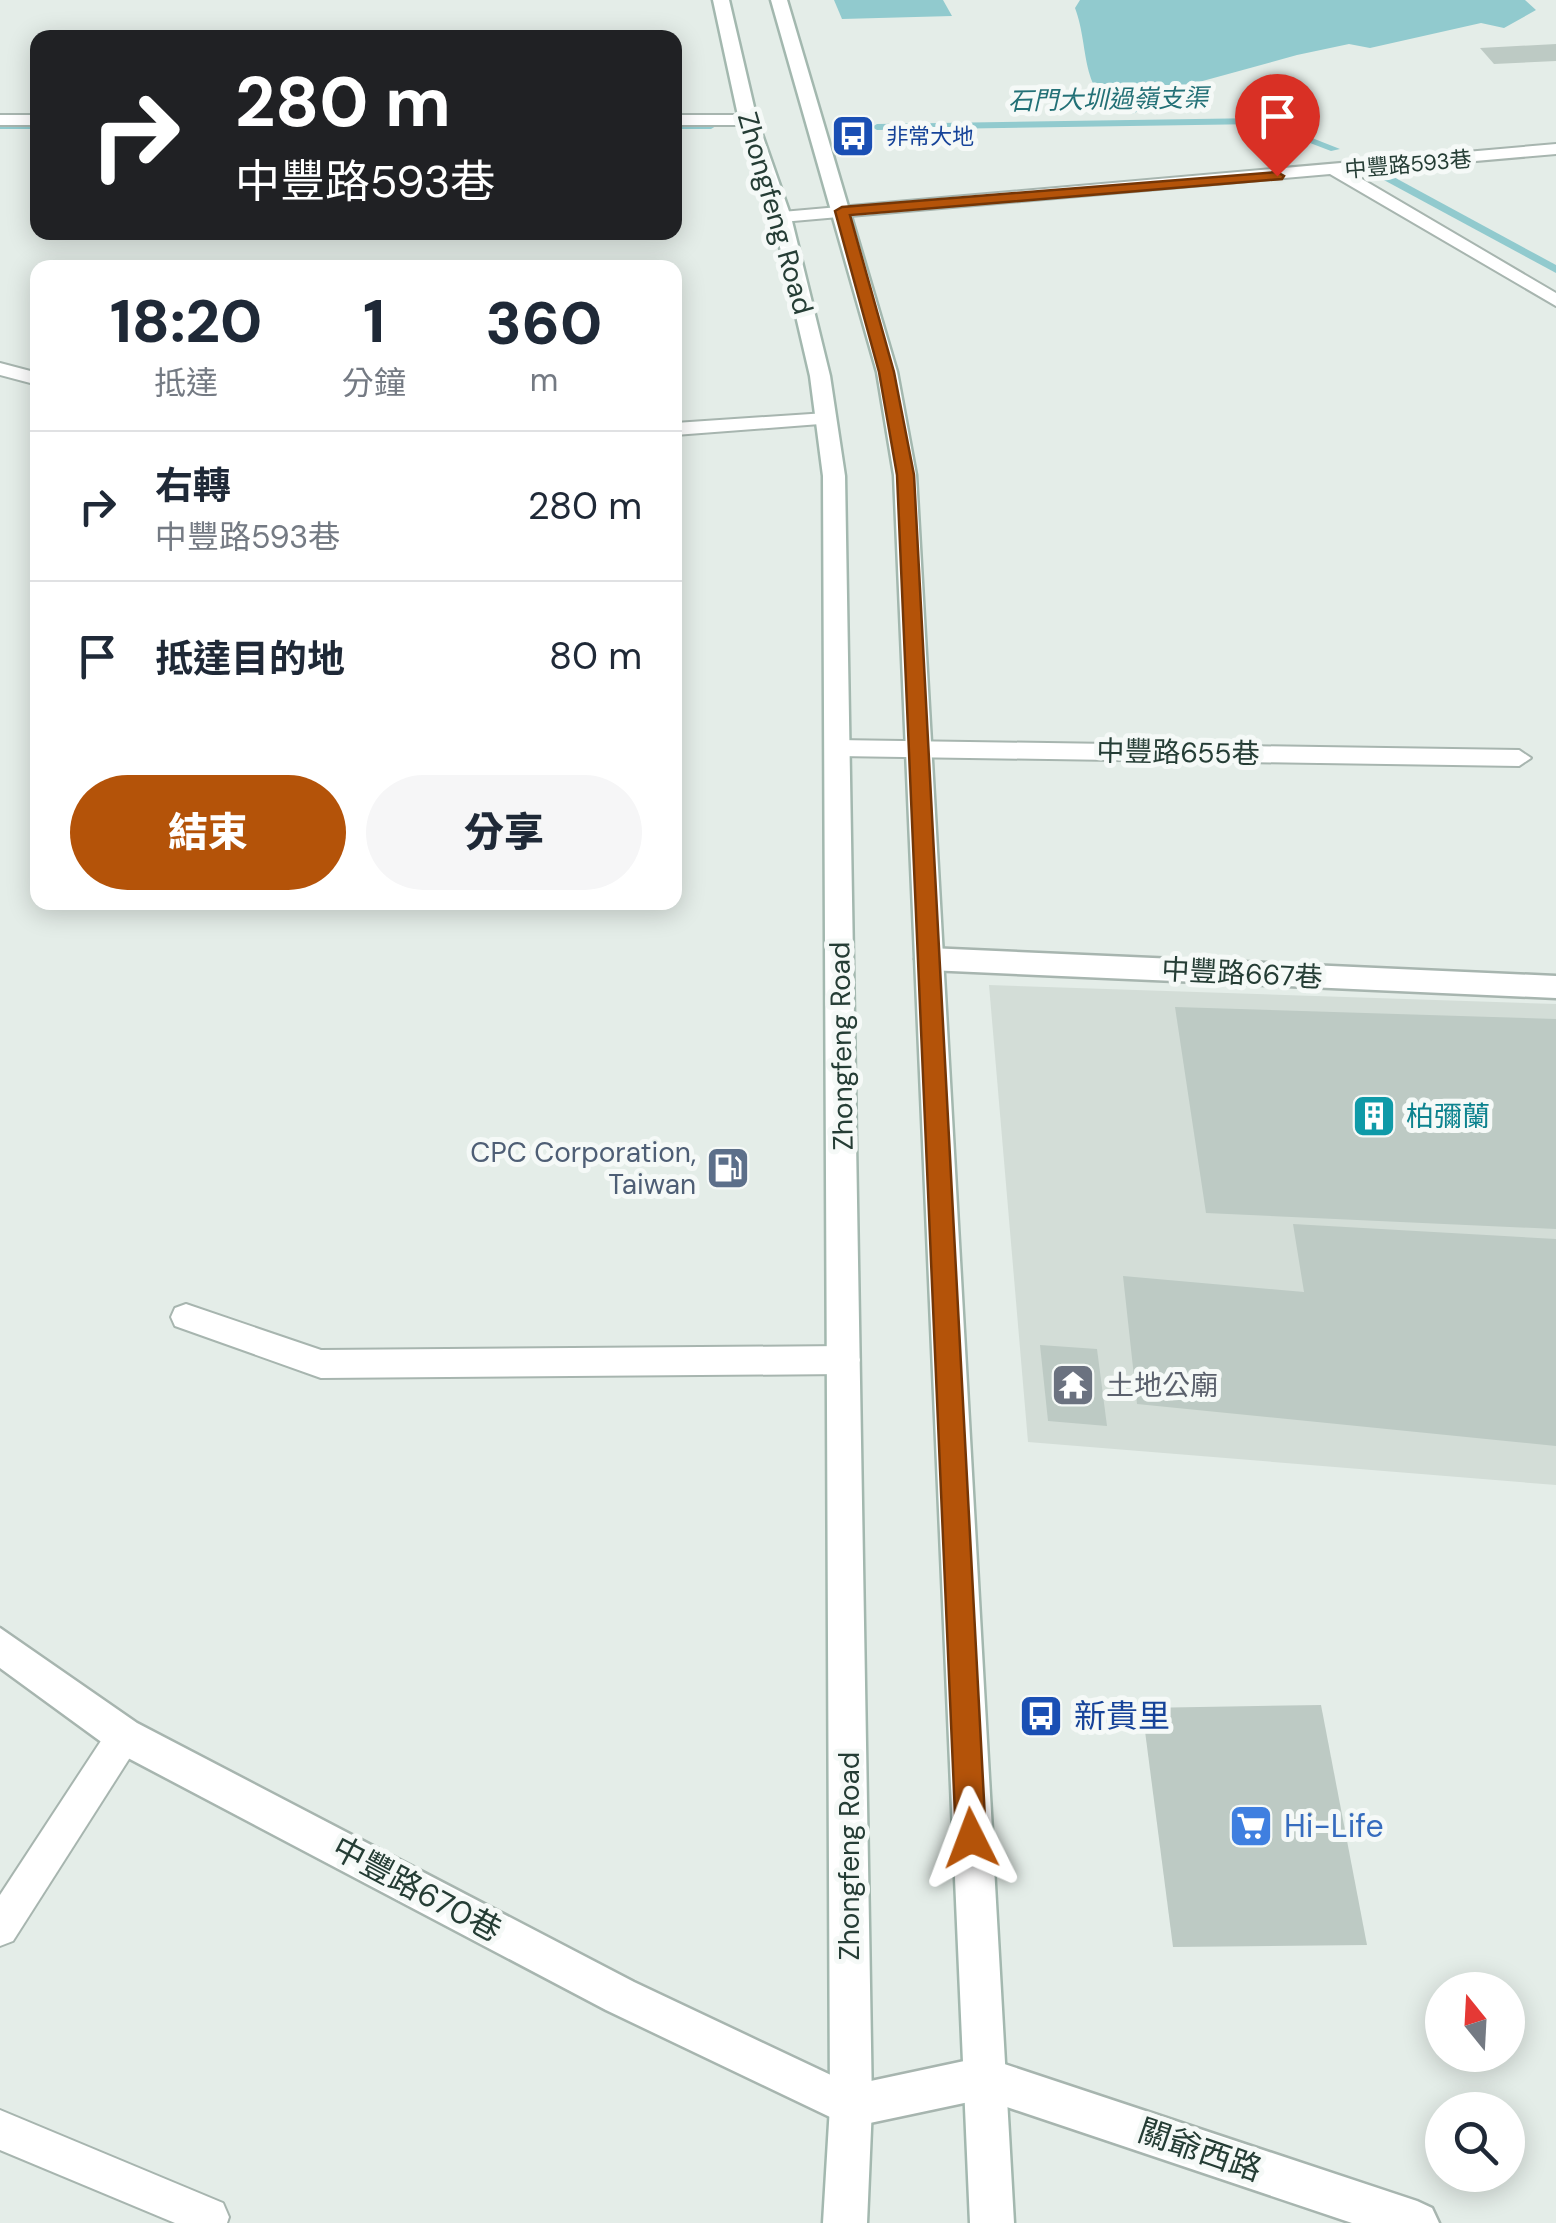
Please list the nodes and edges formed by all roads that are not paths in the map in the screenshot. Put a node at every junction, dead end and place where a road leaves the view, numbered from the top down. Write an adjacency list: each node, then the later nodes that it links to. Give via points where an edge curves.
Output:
1 (721, 0): 6 (main road, Zhongfeng Road)
2 (779, 0): 9 (main road)
3 (0, 120): 4 (lane)
4 (30, 120)
5 (682, 120): 6 (lane)
6 (748, 120): 10 (main road, Zhongfeng Road)
7 (1556, 150): 8 (lane, 中豐路593巷)
8 (1336, 170): 9 (lane, 中豐路593巷); 11 (lane)
9 (842, 211): 10 (lane, 中豐路593巷); 17 (main road, via 886,372 905,475)
10 (782, 216): 14 (main road, Zhongfeng Road)
11 (1556, 301)
12 (0, 369): 13 (lane)
13 (30, 378)
14 (826, 418): 15 (lane); 16 (main road, Zhongfeng Road, via 834,476)
15 (682, 428)
16 (837, 748): 17 (lane, 中豐路655巷); 22 (main road, Zhongfeng Road)
17 (918, 748): 18 (lane, 中豐路655巷); 19 (main road)
18 (1519, 758)
19 (928, 959): 20 (main road, 中豐路667巷); 26 (main road)
20 (1556, 987)
21 (186, 1317): 22 (lane, via 321,1364)
22 (845, 1360): 27 (main road, Zhongfeng Road)
23 (0, 1646): 24 (main road, 中豐路670巷)
24 (124, 1736): 25 (lane); 27 (main road, 中豐路670巷, via 620,1996)
25 (0, 1928)
26 (983, 2078): 27 (main road); 31 (main road); 32 (main road, 關爺西路)
27 (850, 2106): 30 (main road, Zhongfeng Road)
28 (0, 2130): 29 (lane)
29 (209, 2218)
30 (845, 2223)
31 (992, 2223)
32 (1417, 2223)

